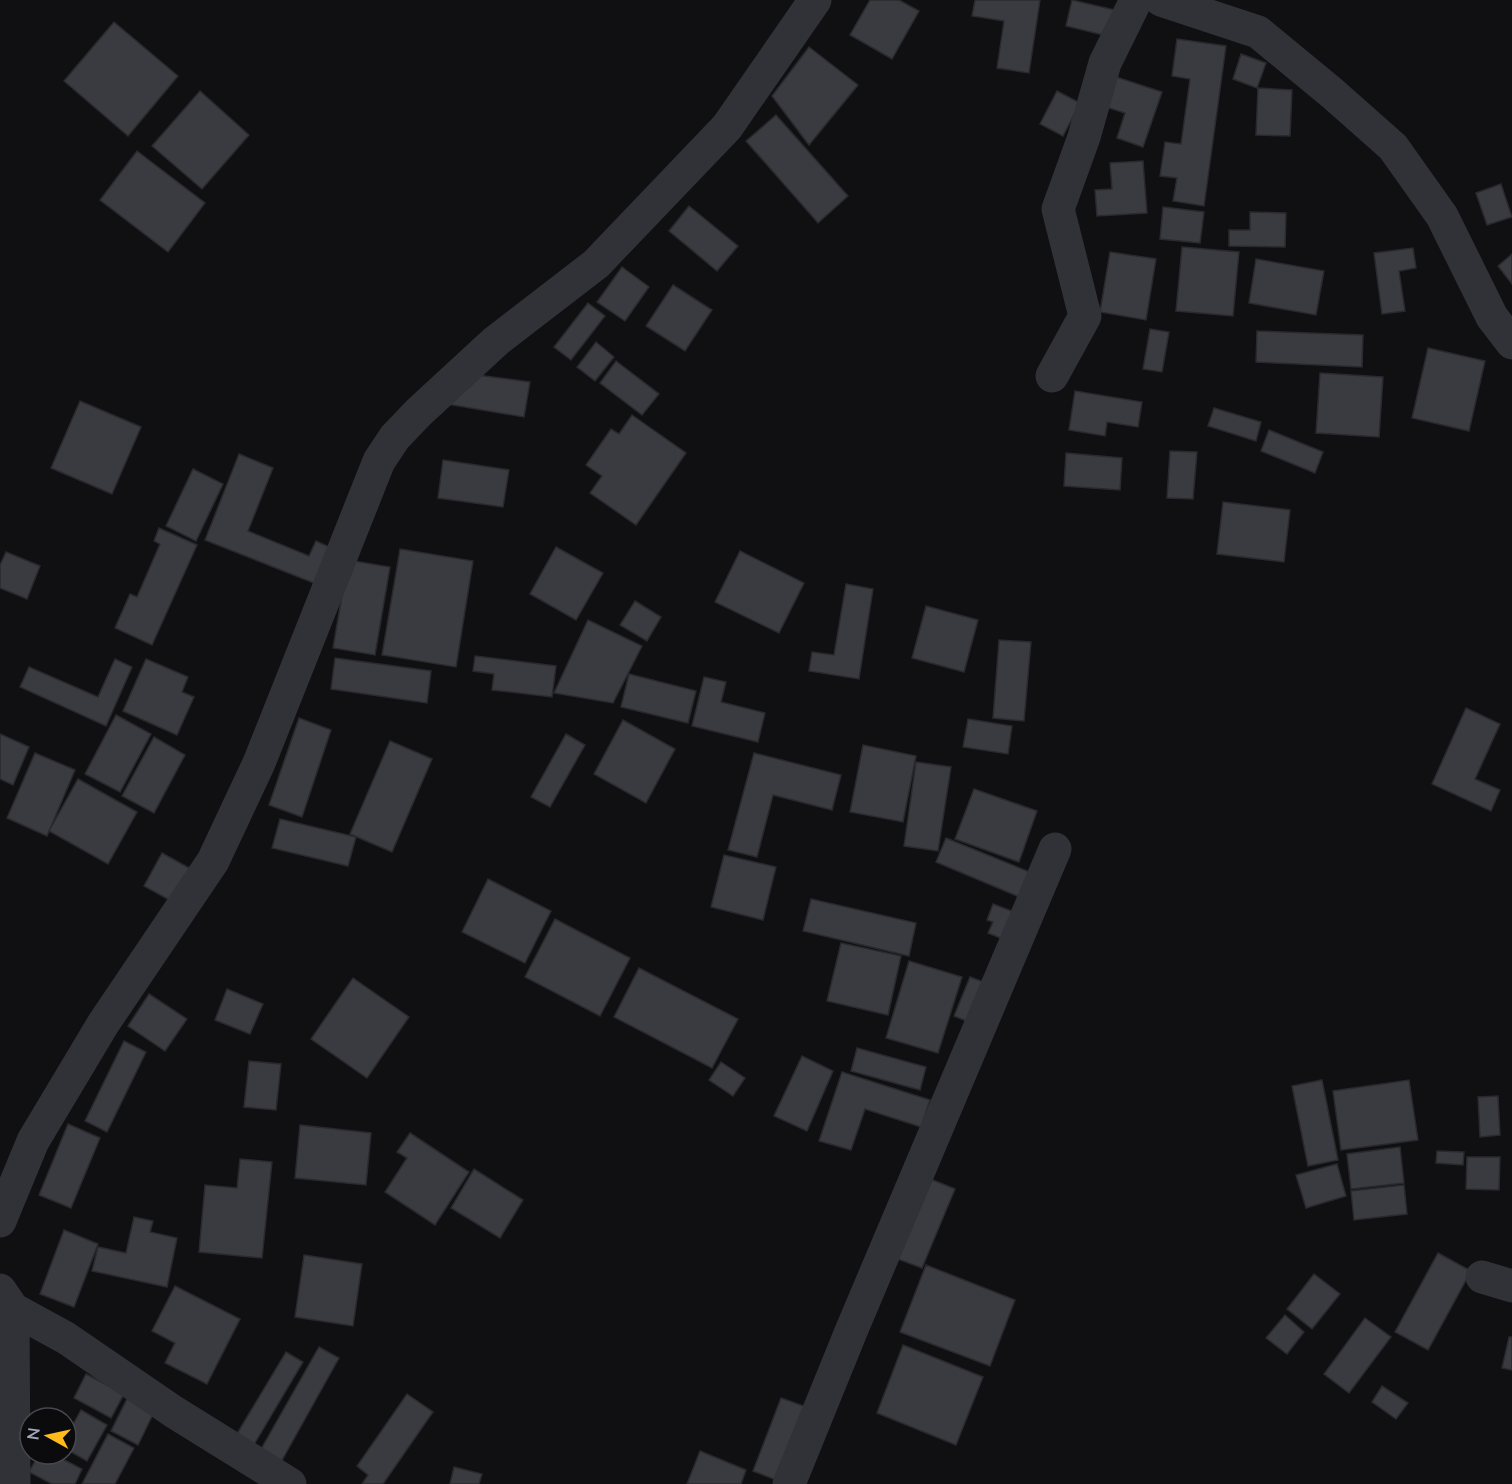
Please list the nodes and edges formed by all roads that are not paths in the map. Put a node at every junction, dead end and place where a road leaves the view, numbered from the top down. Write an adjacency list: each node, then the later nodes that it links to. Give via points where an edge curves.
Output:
1 (815, 0): 7 (street, via 727,127 596,264 496,341 395,437 379,461 259,763 213,861 103,1024 33,1141)
2 (1136, 0): 5 (street, via 1105,63 1058,209 1085,316)
3 (1161, 0): 4 (street, via 1258,32 1393,147 1442,216 1492,317)
4 (1512, 343)
5 (1052, 376)
6 (1055, 849): 11 (street)
7 (0, 1221)
8 (6, 1300): 9 (street); 10 (street)
9 (14, 1484)
10 (290, 1484)
11 (789, 1484)

